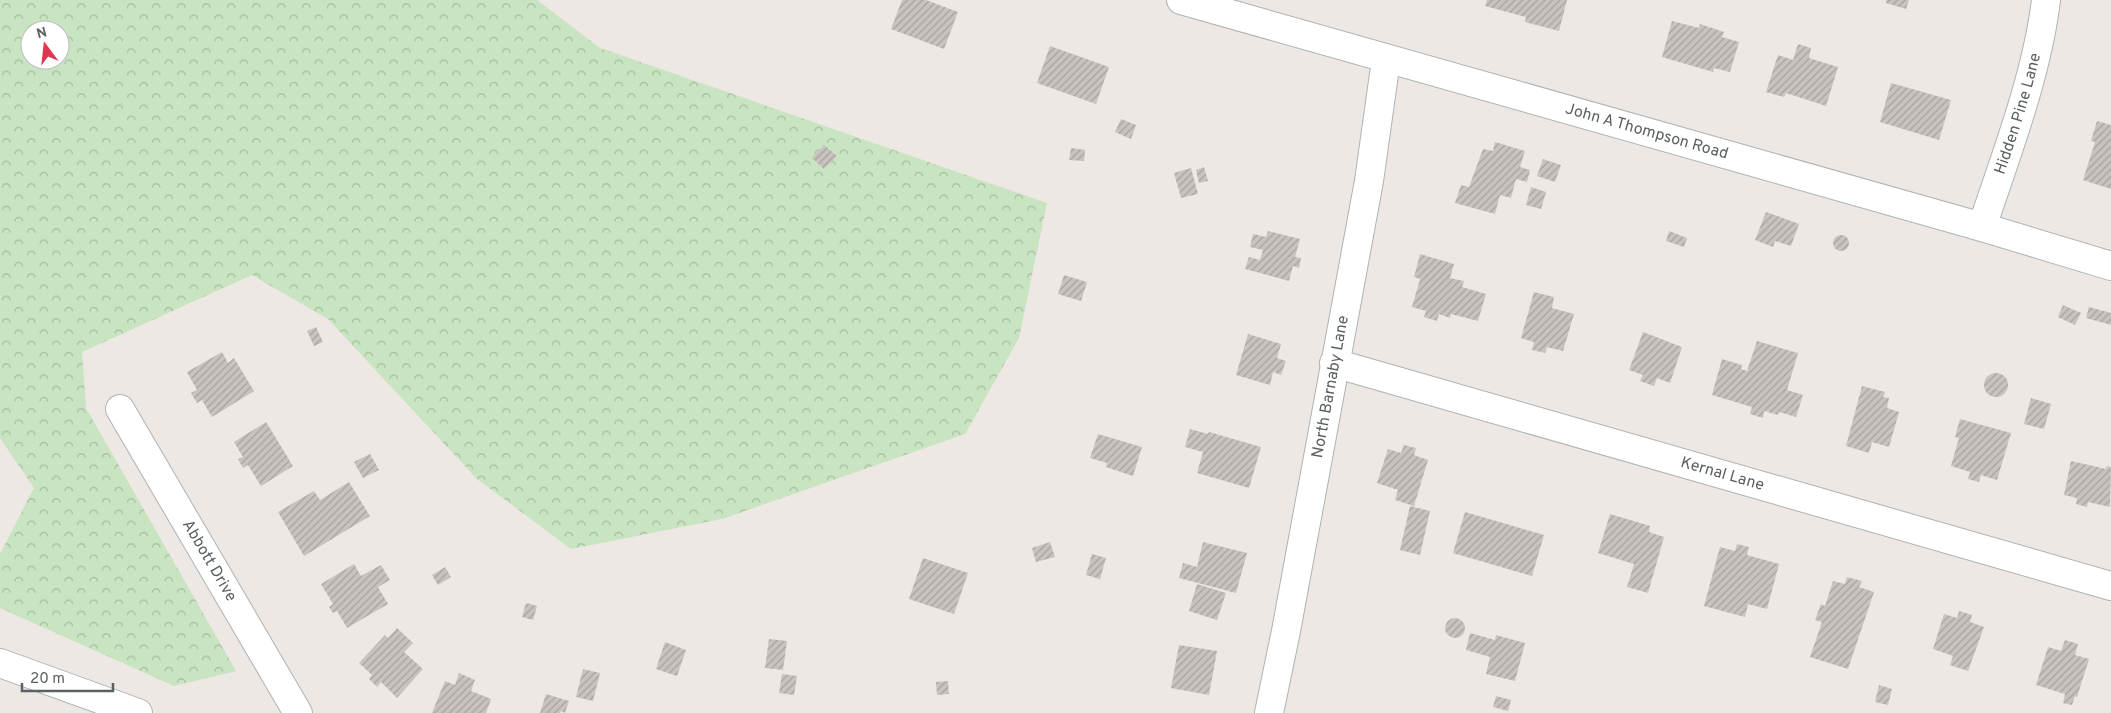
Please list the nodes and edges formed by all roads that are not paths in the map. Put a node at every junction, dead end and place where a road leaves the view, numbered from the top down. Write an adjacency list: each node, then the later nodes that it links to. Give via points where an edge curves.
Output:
1 (1181, 0): 3 (street, John A Thompson Road)
2 (2046, 0): 4 (street, Hidden Pine Lane, via 2016,123)
3 (1386, 60): 4 (street, John A Thompson Road); 6 (street, North Barnaby Lane, via 1369,181)
4 (1982, 227): 5 (street, John A Thompson Road)
5 (2111, 266)
6 (1334, 363): 8 (street, Kernal Lane); 12 (street, North Barnaby Lane)
7 (120, 409): 11 (street, Abbott Drive)
8 (2111, 586)
9 (0, 662): 10 (street)
10 (138, 713)
11 (298, 713)
12 (1269, 713)

